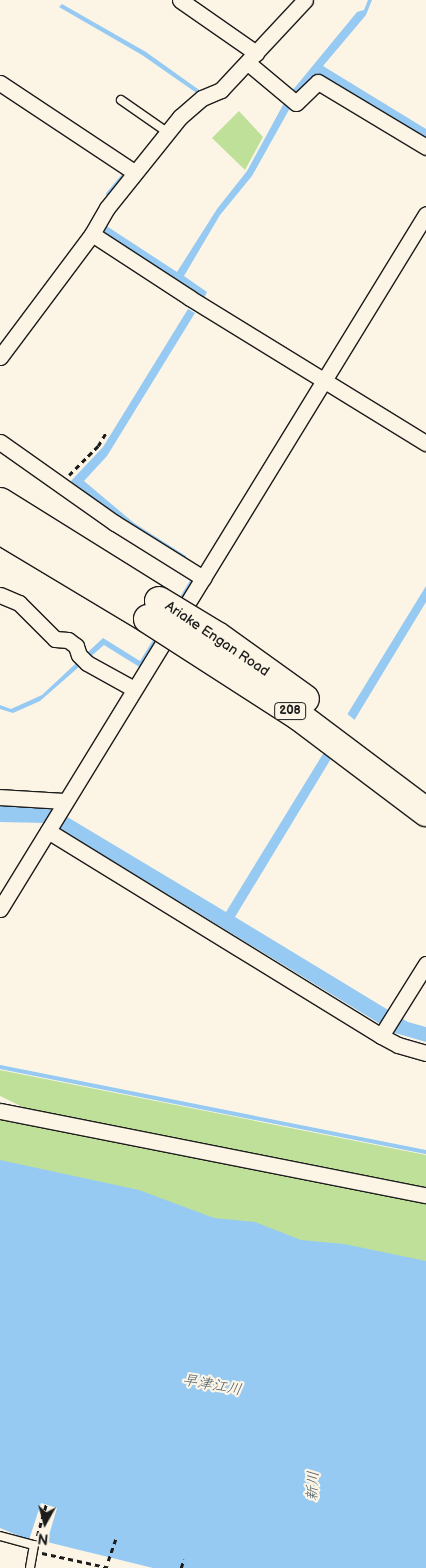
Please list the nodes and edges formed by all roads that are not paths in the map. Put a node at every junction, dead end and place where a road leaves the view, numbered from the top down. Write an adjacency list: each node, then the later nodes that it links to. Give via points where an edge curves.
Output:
1 (180, 0): 3 (street)
2 (305, 0): 3 (street)
3 (252, 58): 6 (street, via 221,90 202,98); 7 (street, via 296,103 318,82)
4 (0, 83): 8 (street)
5 (121, 100): 6 (lane)
6 (168, 132): 8 (street)
7 (426, 147)
8 (134, 172): 10 (street)
9 (426, 214): 12 (street)
10 (92, 234): 11 (street); 12 (street)
11 (2, 352)
12 (323, 380): 14 (street); 19 (street)
13 (0, 442): 19 (street)
14 (426, 443)
15 (0, 492): 20 (highway)
16 (0, 502): 20 (highway, Ariake Engan Road / 208)
17 (0, 530): 20 (highway, Ariake Engan Road / 208)
18 (0, 550): 20 (highway)
19 (203, 578): 23 (street)
20 (126, 593): 22 (highway, Ariake Engan Road / 208)
21 (0, 595): 23 (street, via 19,603 55,639 68,640 76,646 83,659)
22 (154, 610): 24 (highway, Ariake Engan Road / 208, bridge, via 217,636); 27 (highway, Ariake Engan Road / 208, bridge)
23 (134, 689): 26 (street)
24 (426, 788)
25 (0, 797): 26 (street)
26 (63, 805): 28 (street)
27 (426, 812)
28 (48, 830): 29 (street); 31 (street)
29 (0, 909)
30 (426, 964): 31 (street)
31 (381, 1036): 32 (street)
32 (426, 1053)
33 (3, 1109): 34 (street)
34 (426, 1195)
35 (0, 1536): 36 (lane, via 33,1548)
36 (30, 1568)

